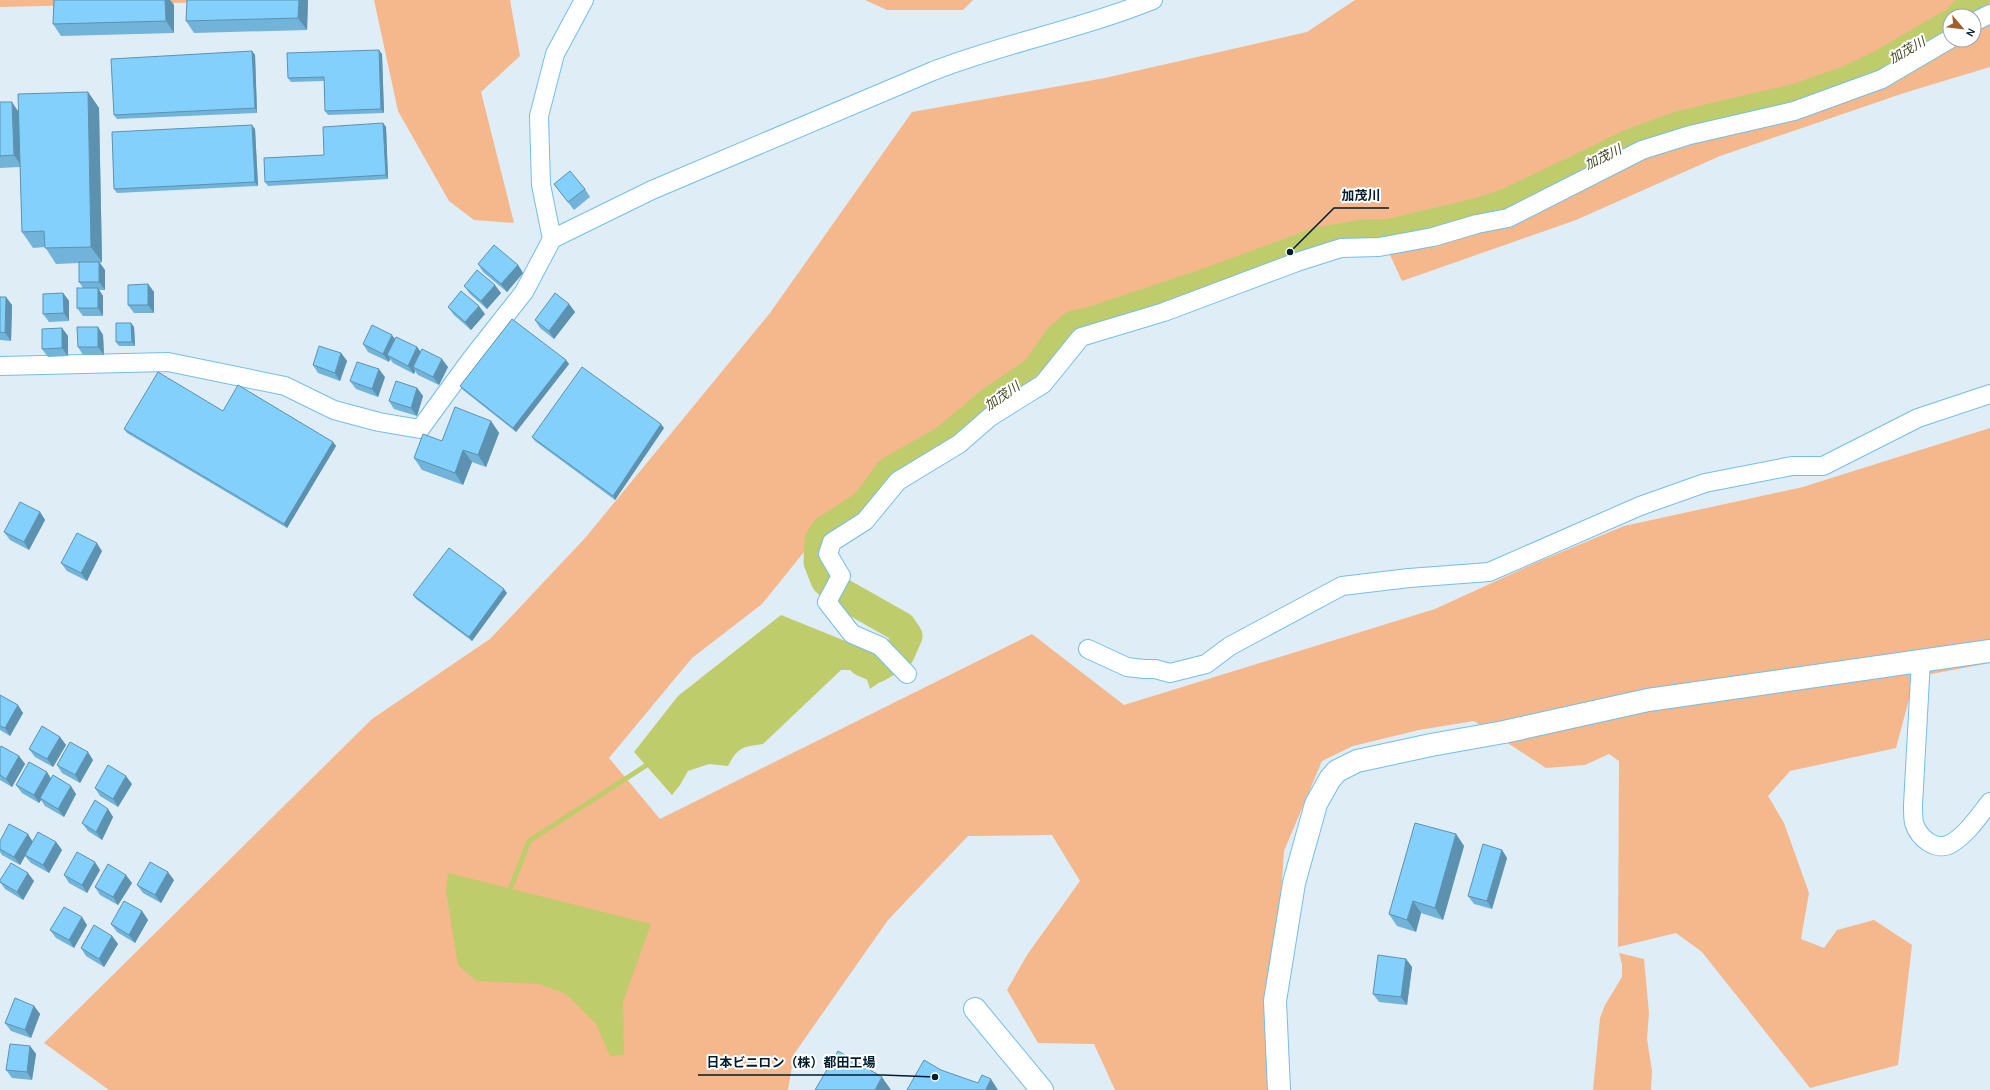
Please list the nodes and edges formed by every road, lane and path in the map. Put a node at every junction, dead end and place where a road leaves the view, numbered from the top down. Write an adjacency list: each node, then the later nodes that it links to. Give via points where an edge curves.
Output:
1 (584, 0): 4 (street, via 555,54 539,116 541,185)
2 (1153, 0): 4 (street, via 933,71 652,190)
3 (1942, 44): 10 (street, via 1882,79 1794,111 1690,135 1642,150 1508,218 1379,247 1340,248 1164,312 1081,337 1044,384 990,417 958,444 898,481 865,521 832,542 828,554 841,576 827,602 852,634 880,646)
4 (552, 239): 5 (street, via 524,292 420,429 379,422 334,410 285,386 168,362)
5 (0, 366)
6 (1990, 394): 7 (street, via 1918,418 1823,466 1792,466 1705,483 1640,506 1489,572 1342,586 1230,646 1206,664 1170,673 1155,669 1144,670 1128,667)
7 (1088, 649)
8 (1990, 650): 9 (street)
9 (1921, 660): 11 (street, via 1912,805 1914,822 1919,834 1936,846 1952,843 1974,823); 14 (street, via 1648,700 1357,761 1337,771 1316,804 1294,883 1275,1001)
10 (907, 674)
11 (1990, 802)
12 (975, 1009): 13 (street)
13 (1042, 1090)
14 (1279, 1090)

